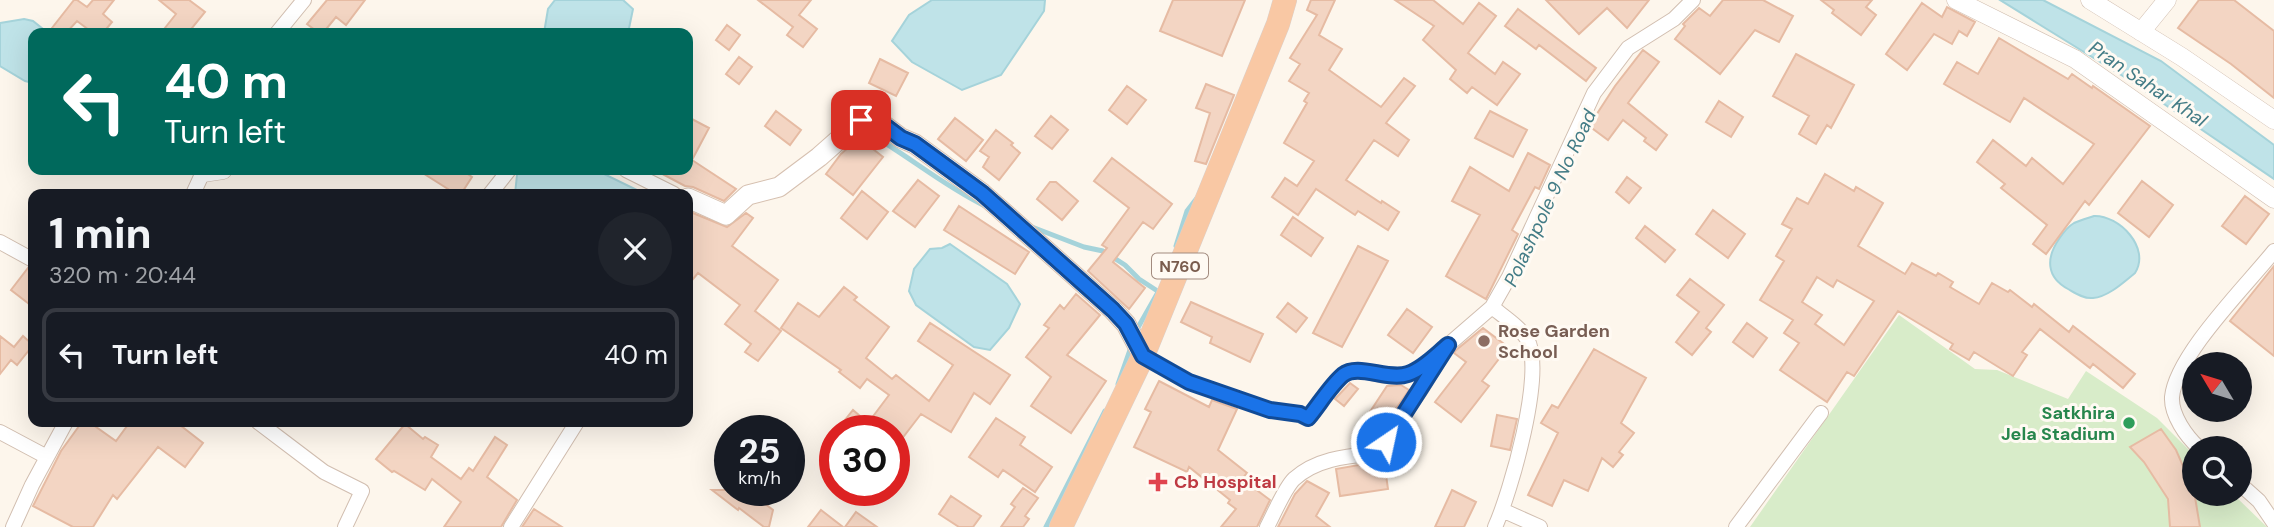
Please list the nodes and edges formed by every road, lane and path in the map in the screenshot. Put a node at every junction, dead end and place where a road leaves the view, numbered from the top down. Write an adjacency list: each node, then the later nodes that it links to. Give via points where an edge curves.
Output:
1 (304, 0): 7 (street)
2 (1285, 0): 21 (highway, N760)
3 (1693, 0): 19 (street, via 1674,19 1628,48 1594,93)
4 (1956, 0): 14 (street, via 2075,59)
5 (2090, 0): 8 (street)
6 (2167, 0): 8 (street)
7 (281, 28)
8 (2141, 32): 9 (street)
9 (2274, 120)
10 (505, 175): 12 (street)
11 (636, 175): 13 (street)
12 (494, 189)
13 (664, 189)
14 (2274, 199)
15 (693, 200): 21 (main road, via 726,215 748,195 779,187 861,120 877,120 982,193 1016,223 1113,310)
16 (0, 242): 18 (street)
17 (2274, 251): 27 (street, via 2203,334 2179,374 2172,396 2174,411)
18 (28, 257)
19 (1492, 307): 20 (street); 30 (street, via 1527,338 1532,351 1527,415)
20 (1448, 345): 21 (street, via 1408,374 1388,377 1359,370 1345,374 1308,418 1189,382); 36 (street, via 1377,453 1321,463 1293,480)
21 (1143, 356): 35 (highway, N760)
22 (1821, 413): 39 (street)
23 (63, 427): 28 (street)
24 (265, 427): 33 (street, via 324,472 362,491)
25 (574, 427): 34 (street)
26 (0, 432): 28 (street)
27 (2190, 436)
28 (47, 457): 32 (street)
29 (2252, 495): 31 (street)
30 (1502, 510): 37 (street); 38 (street)
31 (2274, 523)
32 (13, 527)
33 (345, 527)
34 (511, 527)
35 (1061, 527)
36 (1267, 527)
37 (1495, 527)
38 (1540, 527)
39 (1736, 527)

